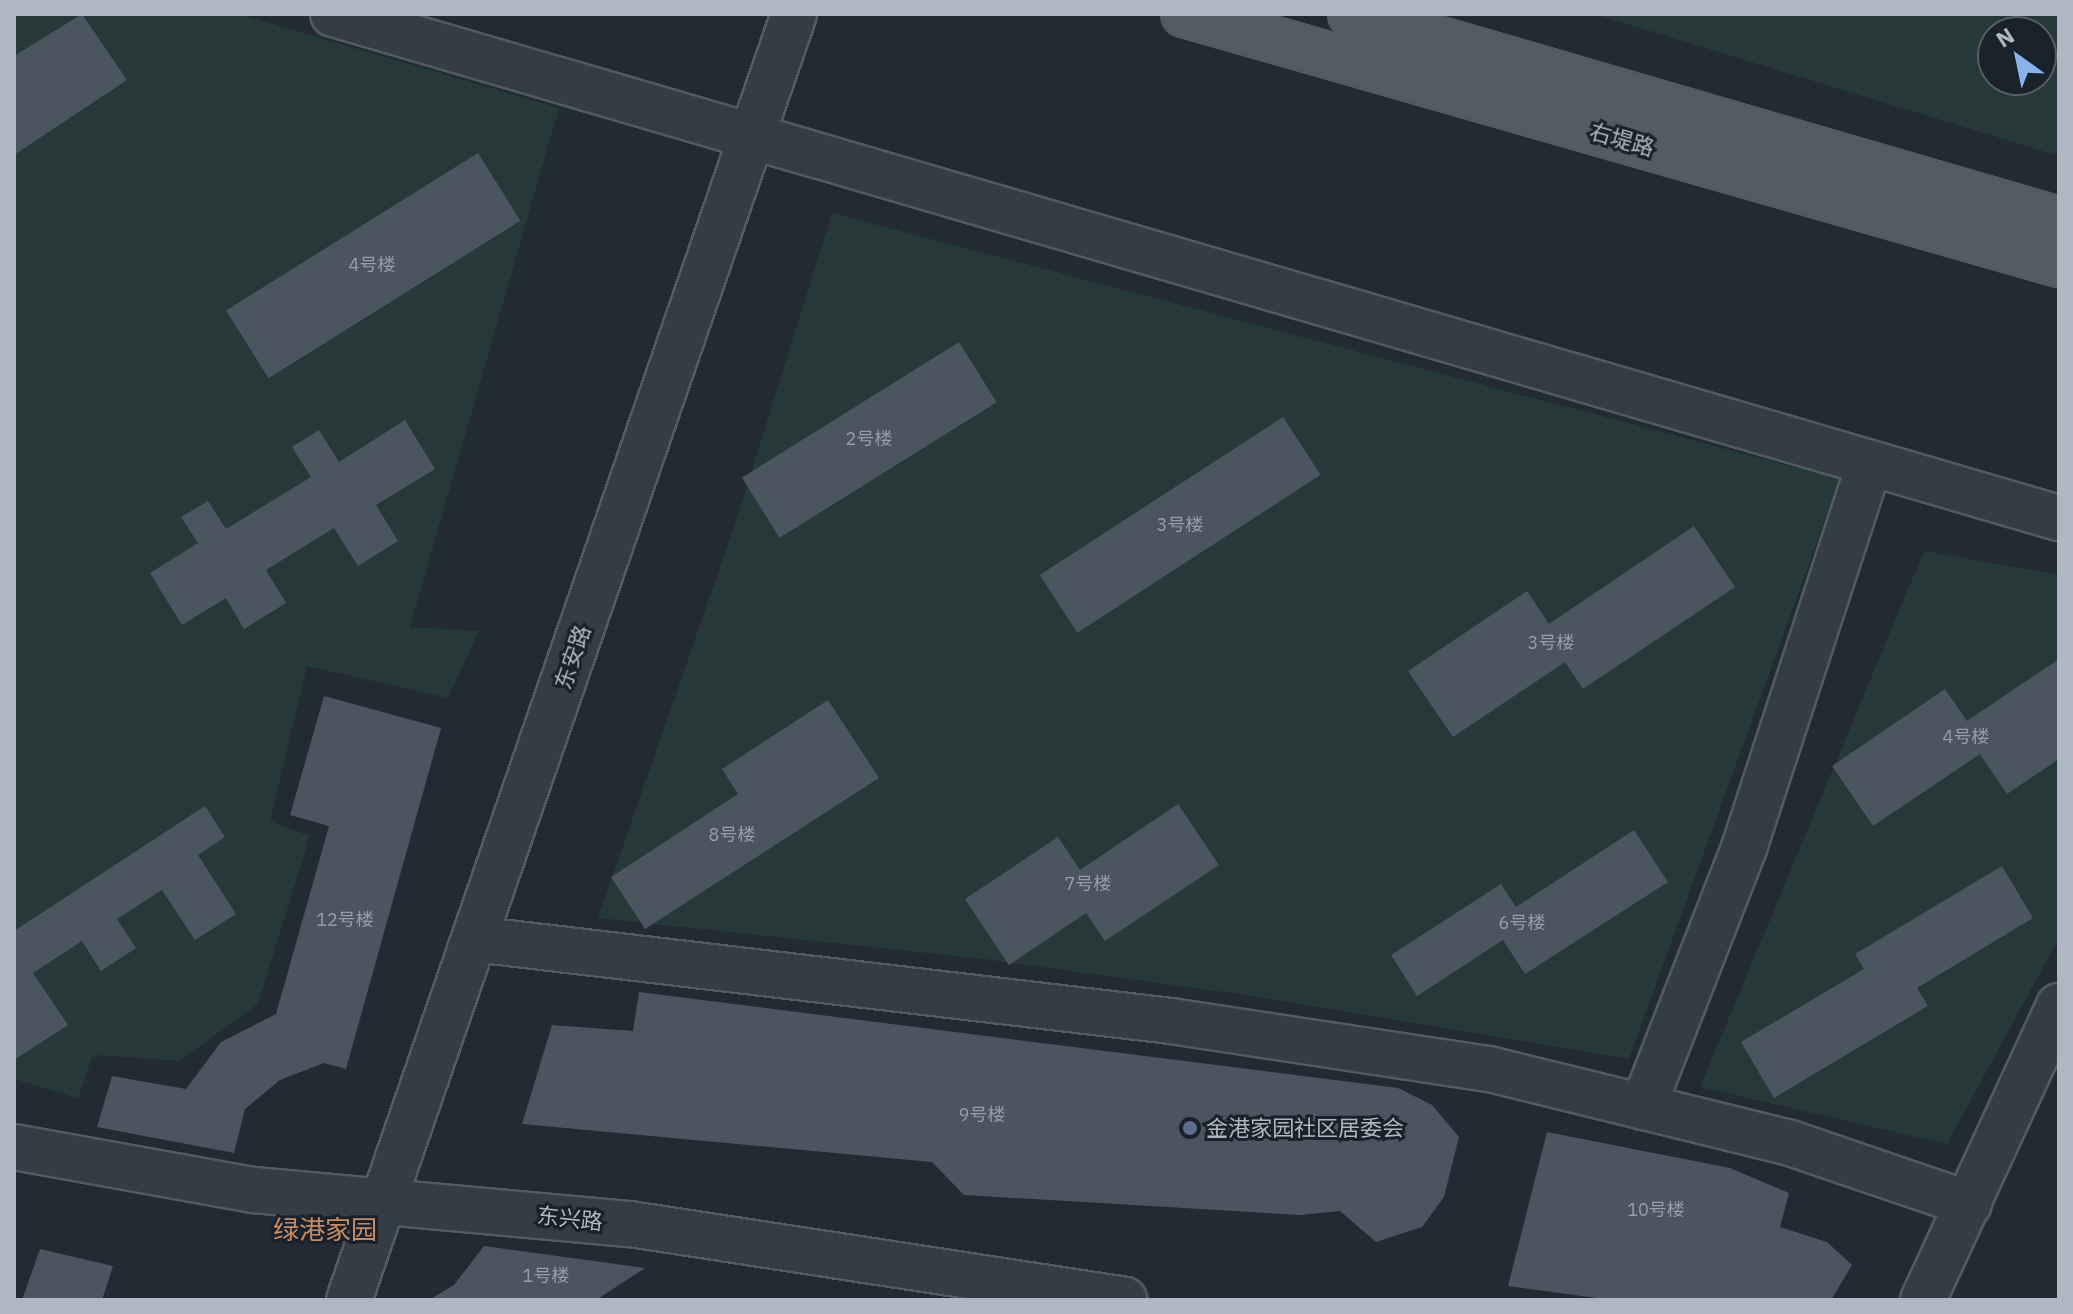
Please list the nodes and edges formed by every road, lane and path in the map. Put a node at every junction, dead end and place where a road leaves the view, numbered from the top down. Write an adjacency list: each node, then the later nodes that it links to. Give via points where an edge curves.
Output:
1 (333, 14): 5 (street)
2 (794, 14): 5 (street, 东安路)
3 (1184, 14): 7 (main road, 右堤路)
4 (1351, 14): 6 (main road, 右堤路)
5 (752, 137): 8 (street); 10 (street, 东安路)
6 (2059, 220)
7 (2059, 264)
8 (1869, 466): 9 (street); 12 (street, via 1744,848)
9 (2059, 518)
10 (474, 939): 12 (street, via 1171,1021 1489,1069); 14 (street, 东安路)
11 (2059, 1006): 15 (street)
12 (1643, 1107): 15 (street, via 1790,1143)
13 (14, 1147): 14 (street, 东兴路, via 254,1190)
14 (384, 1200): 16 (street, 东安路); 17 (street, 东兴路, via 630,1224)
15 (1969, 1204): 18 (street)
16 (349, 1300)
17 (1124, 1300)
18 (1923, 1300)

